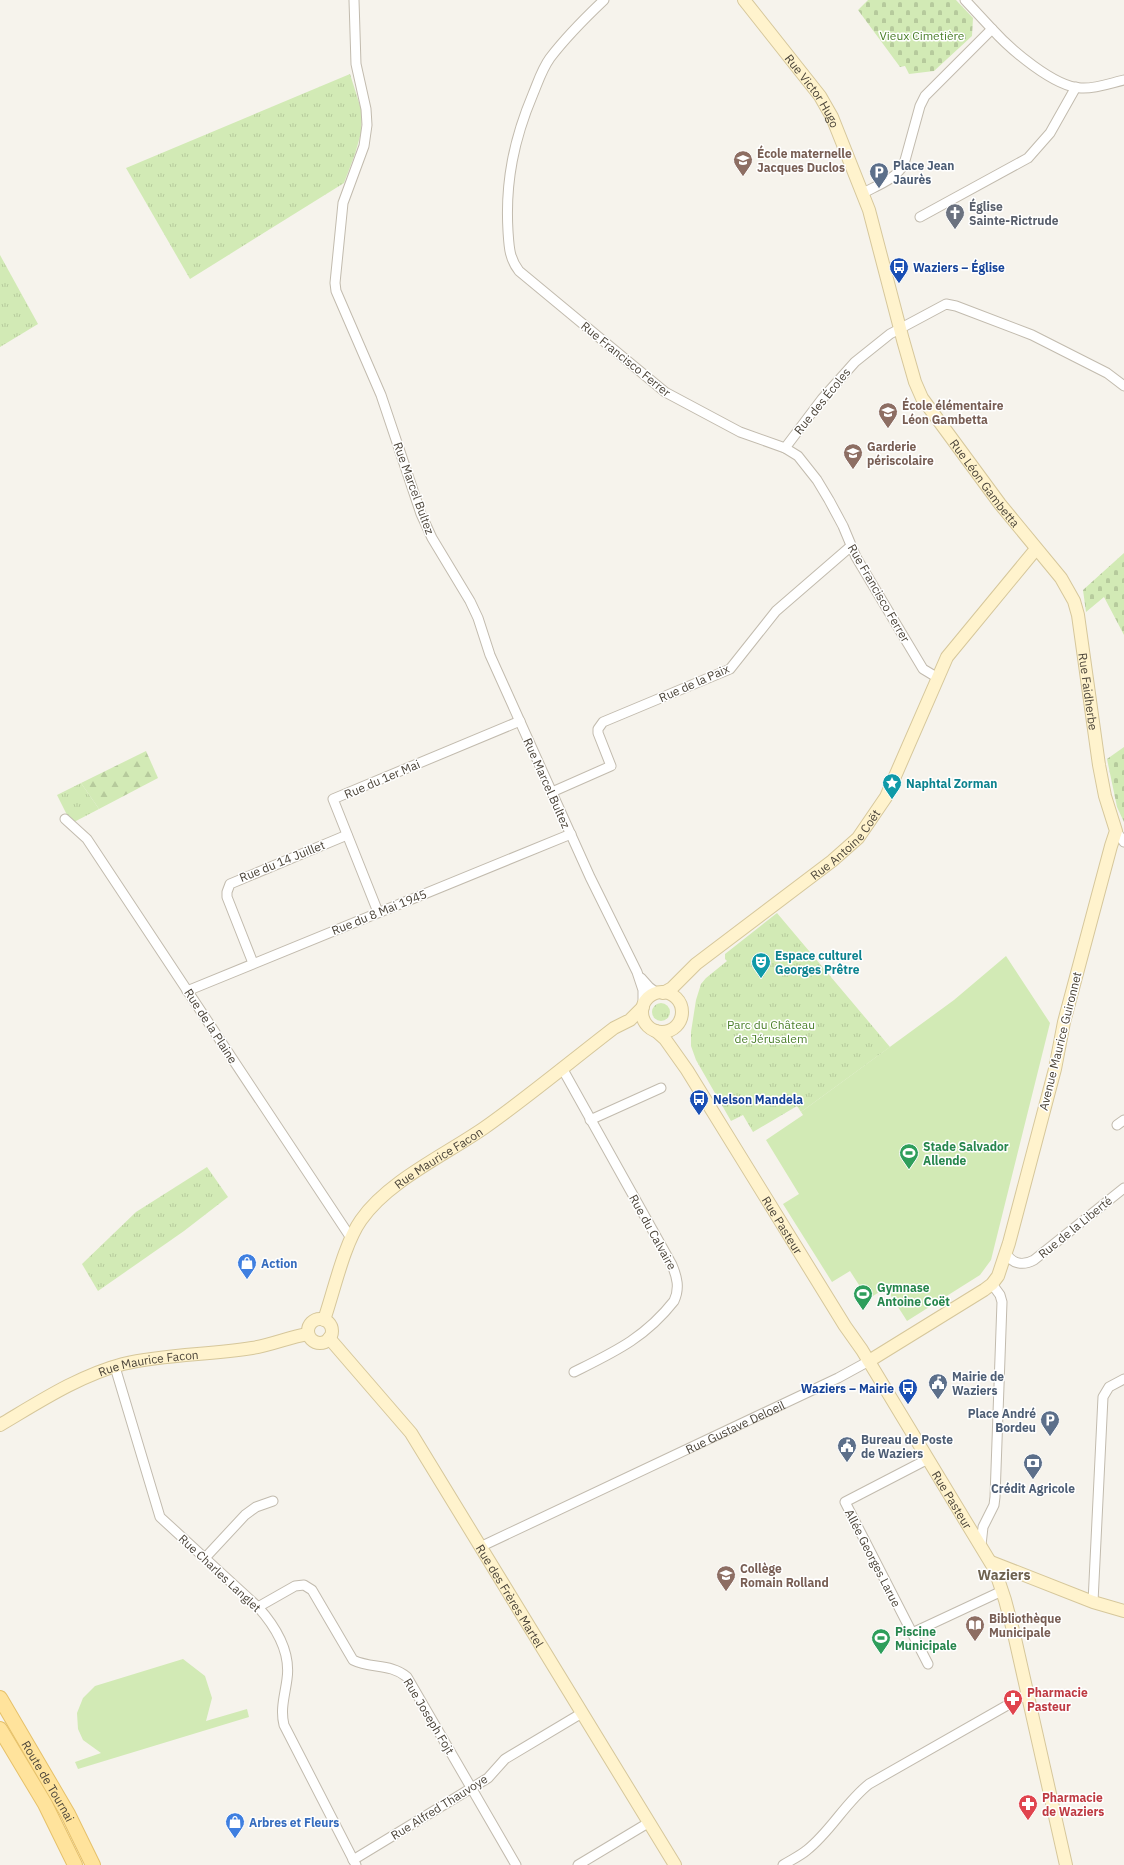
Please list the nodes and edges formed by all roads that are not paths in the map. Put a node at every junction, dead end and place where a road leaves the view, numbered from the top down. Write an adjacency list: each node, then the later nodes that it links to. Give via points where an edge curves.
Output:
1 (354, 0): 16 (street, Rue Marcel Bultez, via 356,64 367,125 364,146 342,210 335,287 382,395 421,514 432,538 470,601 490,655)
2 (604, 0): 12 (street, Rue Francisco Ferrer, via 550,58 523,118 513,154 508,189 511,257 518,271 666,392 740,432)
3 (744, 0): 8 (street, Rue Victor Hugo, via 825,102)
4 (965, 0): 5 (street)
5 (992, 29): 7 (street, via 1016,53 1064,84); 8 (street, via 925,96 904,164 899,171)
6 (1124, 80): 7 (street, via 1092,87)
7 (1076, 87): 9 (street, via 1050,133 1028,158)
8 (863, 193): 10 (street)
9 (920, 217)
10 (900, 328): 11 (street, via 946,304 956,306 1032,335 1107,373); 12 (street, Rue des Écoles, via 844,373); 14 (street, Rue Léon Gambetta, via 922,398)
11 (1124, 386)
12 (785, 448): 13 (street, Rue Francisco Ferrer, via 798,456 817,480 843,526)
13 (850, 547): 15 (street, Rue Francisco Ferrer, via 922,669); 17 (street, Rue de la Paix, via 776,611 730,669 603,722 598,733 611,766)
14 (1036, 549): 15 (street, Rue Antoine Coët, via 951,651); 19 (street, Rue Faidherbe, via 1062,578 1076,608 1101,778)
15 (938, 678): 27 (street, Rue Antoine Coët, via 886,797 858,838 832,861 696,964 672,988)
16 (520, 721): 17 (street, Rue Marcel Bultez); 21 (street, Rue du 1er Mai, via 333,800)
17 (552, 792): 20 (street, Rue Marcel Bultez)
18 (65, 819): 26 (street, Rue de la Plaine, via 87,839)
19 (1116, 831): 22 (street, Rue Faidherbe); 38 (street, Avenue Maurice Guironnet, via 1064,1022 1055,1069)
20 (570, 834): 23 (street, Rue du 8 Mai 1945); 25 (street, Rue Marcel Bultez)
21 (347, 835): 23 (street, Rue du 1er Mai); 24 (street, Rue du 14 Juillet, via 230,884 226,892 227,897)
22 (1124, 842)
23 (378, 912): 24 (street, Rue du 8 Mai 1945)
24 (253, 963): 26 (street, Rue du 8 Mai 1945)
25 (637, 972): 27 (street, Rue Marcel Bultez, via 649,987); 28 (street, Rue Marcel Bultez, via 643,990)
26 (187, 990): 37 (street, Rue de la Plaine)
27 (660, 993): 28 (street, via 649,997); 29 (street, via 672,996 679,1003 681,1014)
28 (643, 1006): 30 (street, via 643,1019); 31 (street, Rue Maurice Facon, via 630,1020)
29 (678, 1024): 30 (street, via 668,1031); 33 (street, Rue Pasteur, via 675,1041)
30 (653, 1030): 31 (street, Rue Maurice Facon, via 627,1028); 33 (street, Rue Pasteur, via 665,1039)
31 (605, 1035): 32 (street, Rue Maurice Facon)
32 (562, 1068): 35 (street, Rue du Calvaire); 37 (street, Rue Maurice Facon, via 483,1128 385,1194 364,1216)
33 (687, 1070): 43 (street, Rue Pasteur)
34 (661, 1088): 35 (street)
35 (590, 1120): 45 (street, Rue du Calvaire, via 672,1265 678,1290 670,1307 640,1336)
36 (1124, 1190): 38 (street, Rue de la Liberté, via 1034,1260 1018,1264)
37 (351, 1238): 40 (street, Rue Maurice Facon)
38 (1006, 1253): 39 (street, Rue Gustave Deloeil, via 998,1276)
39 (992, 1284): 43 (street, Rue Gustave Deloeil); 50 (street, via 1002,1300 995,1497 994,1505 983,1527)
40 (324, 1320): 41 (street, via 312,1322 308,1327); 42 (street, via 331,1326)
41 (308, 1334): 42 (street, via 318,1343); 44 (street, Rue Maurice Facon, via 254,1348 148,1359)
42 (329, 1338): 51 (street, Rue des Frères Martel, via 399,1417)
43 (869, 1361): 48 (street, Rue Pasteur); 51 (street, Rue Gustave Deloeil)
44 (115, 1367): 47 (street, Rue Maurice Facon, via 73,1383); 52 (street, Rue Charles Langlet, via 160,1517)
45 (574, 1372)
46 (1124, 1379): 55 (street, via 1109,1386 1103,1397)
47 (0, 1425)
48 (928, 1459): 50 (street, Rue Pasteur); 58 (street, Allée Georges Larue, via 845,1502)
49 (273, 1501): 52 (street, via 256,1507 245,1515)
50 (981, 1545): 53 (street, Rue Pasteur)
51 (480, 1547): 62 (street, Rue des Frères Martel)
52 (206, 1558): 56 (street, Rue Charles Langlet)
53 (991, 1562): 54 (street, Rue Pasteur); 55 (street)
54 (1002, 1591): 58 (street); 60 (street, Rue Pasteur)
55 (1093, 1602): 57 (street)
56 (258, 1607): 64 (street, Rue Joseph Fojt, via 295,1586 309,1587 353,1660 391,1668 402,1673 411,1682); 66 (street, Rue Charles Langlet, via 282,1643 287,1661 282,1709 284,1725)
57 (1124, 1611)
58 (912, 1633): 59 (street, Allée Georges Larue)
59 (928, 1664)
60 (1027, 1694): 72 (street, via 869,1784 858,1793 814,1844 800,1856); 73 (street, Rue Pasteur)
61 (0, 1698): 68 (main road, Route de Tournai, via 68,1814)
62 (582, 1713): 64 (street, Rue Alfred Thauvoye, via 505,1759 488,1778); 65 (street, Rue des Frères Martel)
63 (0, 1730): 67 (main road, Route de Tournai, via 48,1810)
64 (471, 1788): 66 (street, Rue Alfred Thauvoye); 69 (street, Rue Joseph Fojt)
65 (648, 1823): 70 (street); 71 (street, Rue des Frères Martel)
66 (354, 1862)
67 (75, 1865)
68 (93, 1865)
69 (516, 1865)
70 (578, 1865)
71 (675, 1865)
72 (783, 1865)
73 (1066, 1865)

